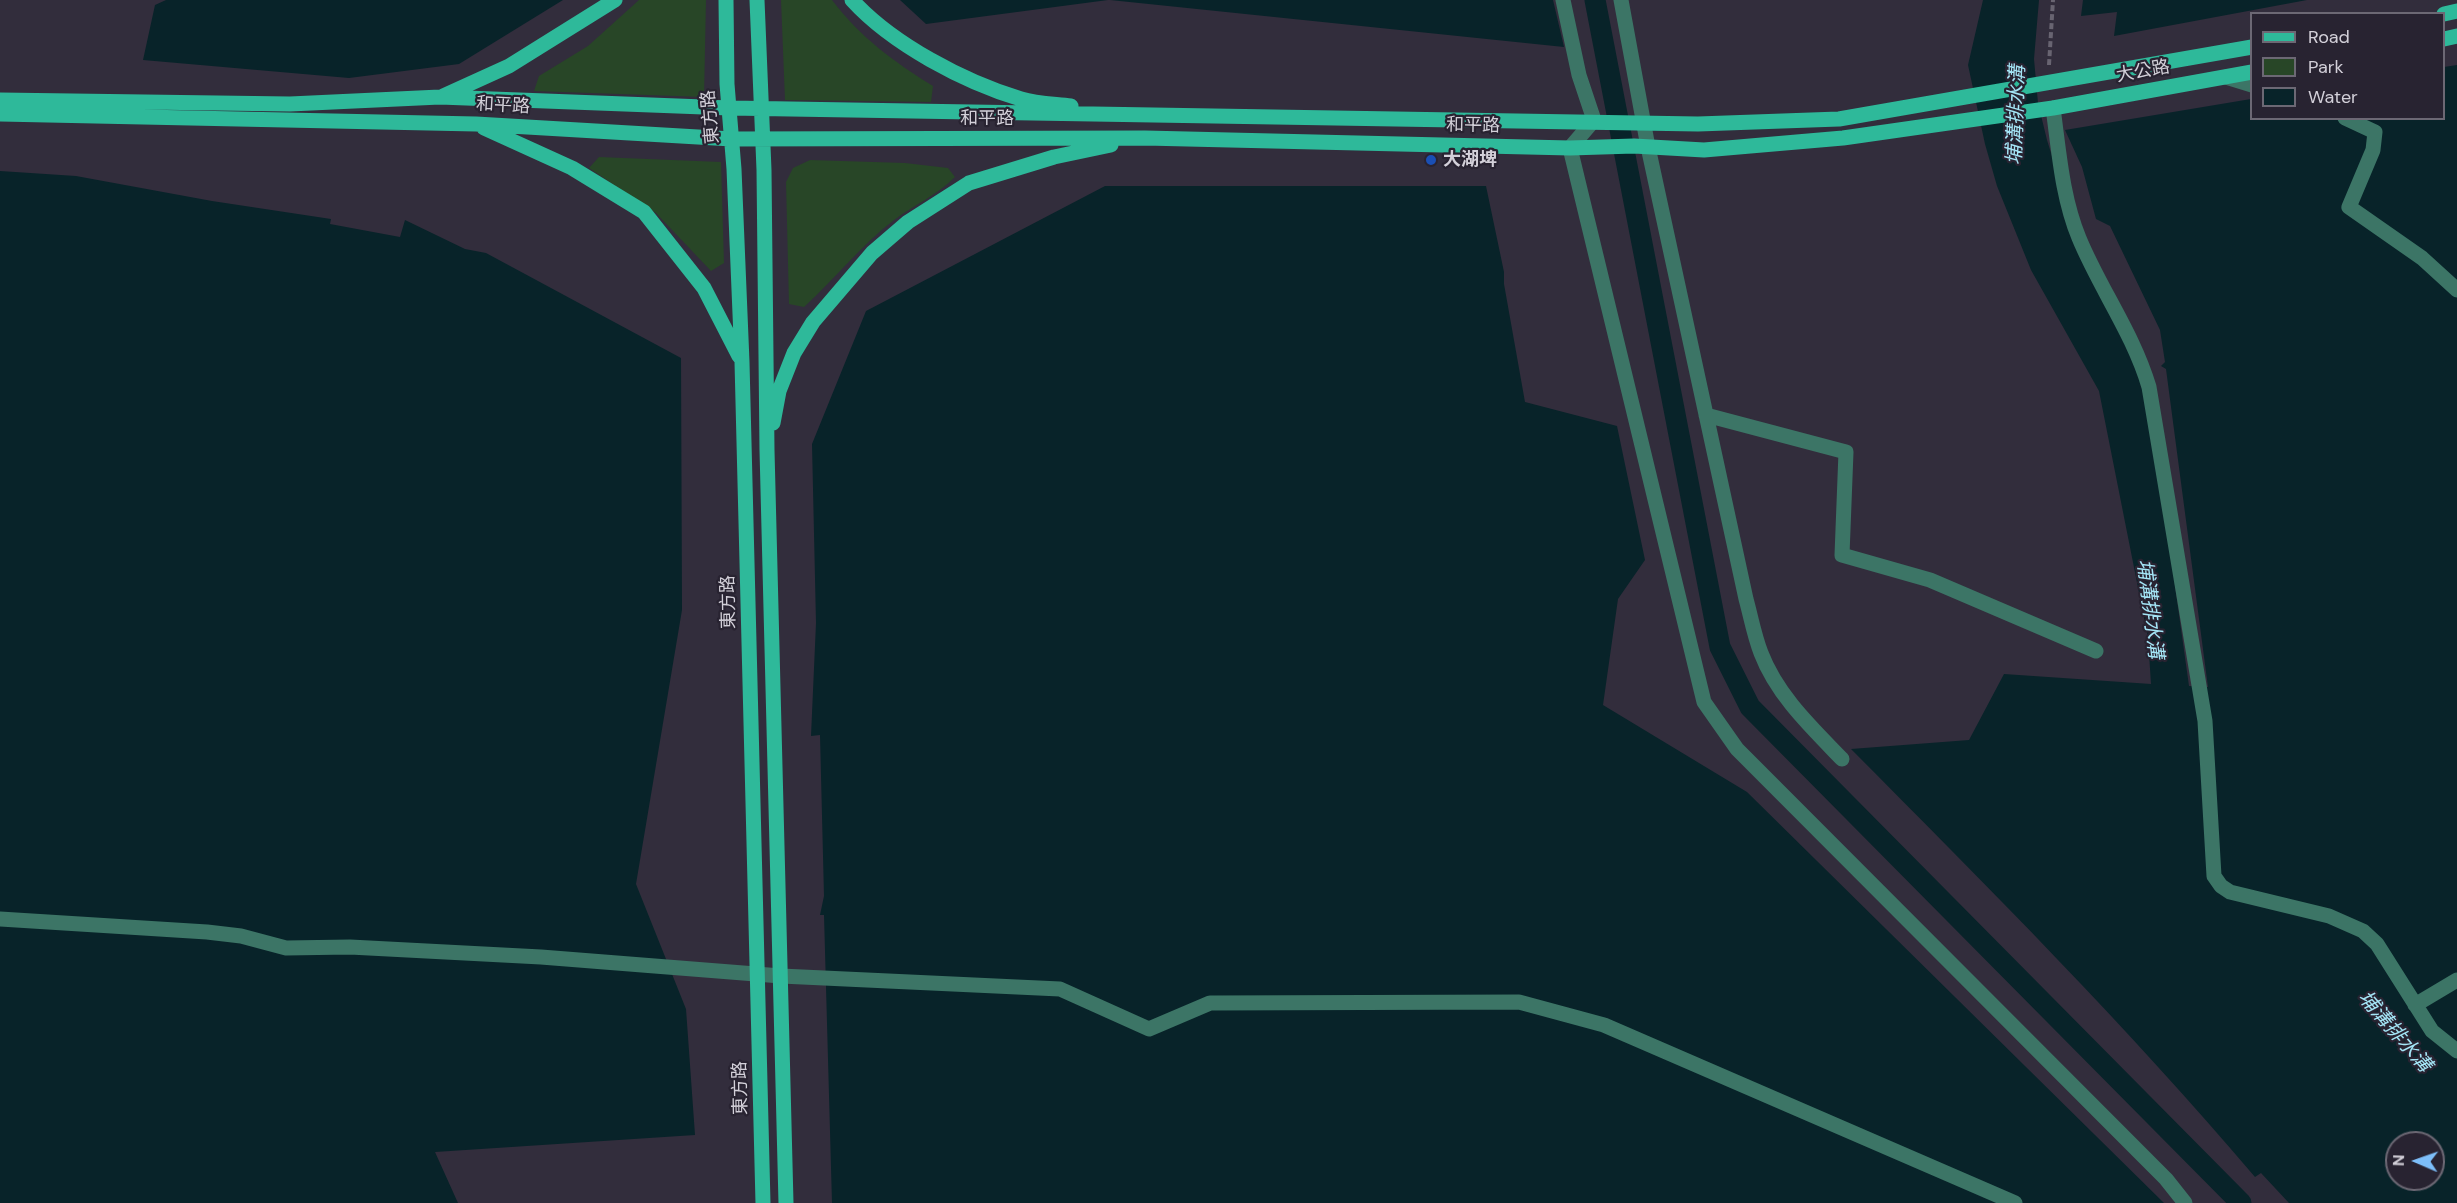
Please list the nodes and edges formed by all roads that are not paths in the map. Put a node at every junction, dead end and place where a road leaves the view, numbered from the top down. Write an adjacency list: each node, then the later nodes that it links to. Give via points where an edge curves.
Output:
1 (615, 0): 11 (main road, via 508,66)
2 (726, 0): 14 (main road, 東方路)
3 (757, 0): 15 (main road)
4 (852, 0): 18 (main road, via 935,64 1022,99)
5 (1563, 0): 21 (lane, via 1579,75)
6 (1621, 0): 22 (lane)
7 (2250, 47): 12 (main road, 大公路)
8 (2250, 72): 9 (main road, 大公路)
9 (2226, 77): 10 (lane); 16 (main road, 大公路)
10 (2250, 84)
11 (440, 97): 13 (main road, 和平路, via 290,104); 14 (main road, 和平路)
12 (1967, 98): 22 (main road, 和平路, via 1839,119)
13 (0, 100)
14 (730, 108): 15 (main road, 和平路); 25 (main road, 東方路)
15 (760, 109): 18 (main road, 和平路); 26 (main road)
16 (2047, 109): 19 (main road, 大公路); 39 (lane, via 2079,237 2133,341 2149,387 2205,721 2214,876 2230,892 2329,916 2362,931 2377,944)
17 (0, 114): 23 (main road, 和平路)
18 (1145, 116): 21 (main road, 和平路)
19 (1973, 120): 27 (main road, 和平路, via 1844,138 1704,150)
20 (2349, 120): 29 (lane, via 2375,132 2373,150 2349,207 2422,258)
21 (1597, 121): 22 (main road, 和平路); 28 (lane)
22 (1640, 122): 27 (lane)
23 (476, 124): 25 (main road, 和平路); 30 (main road, via 572,168 644,212 704,288)
24 (1145, 138): 26 (main road, 和平路); 28 (main road, 和平路); 32 (main road, via 1054,157 969,183 908,222 872,253 813,322 794,353 779,391)
25 (732, 139): 26 (main road, 和平路); 30 (main road, 東方路)
26 (762, 139): 32 (main road)
27 (1641, 146): 28 (main road, 和平路); 31 (lane)
28 (1570, 148): 44 (lane, via 1704,702 1737,749 2166,1179)
29 (2457, 290)
30 (742, 362): 36 (main road, 東方路)
31 (1706, 415): 33 (lane, via 1846,452 1842,555 1930,580); 34 (lane, via 1761,654 1782,692)
32 (767, 450): 37 (main road)
33 (2096, 651)
34 (1842, 759)
35 (0, 919): 36 (lane, via 207,932 286,948 350,947 530,956)
36 (758, 975): 37 (lane); 41 (main road, 東方路)
37 (781, 976): 42 (main road); 43 (lane, via 1060,990 1149,1029 1210,1003 1519,1002 1604,1025)
38 (2457, 980): 39 (lane)
39 (2415, 1005): 40 (lane, via 2432,1032)
40 (2457, 1051)
41 (763, 1203)
42 (786, 1203)
43 (2015, 1203)
44 (2185, 1203)

